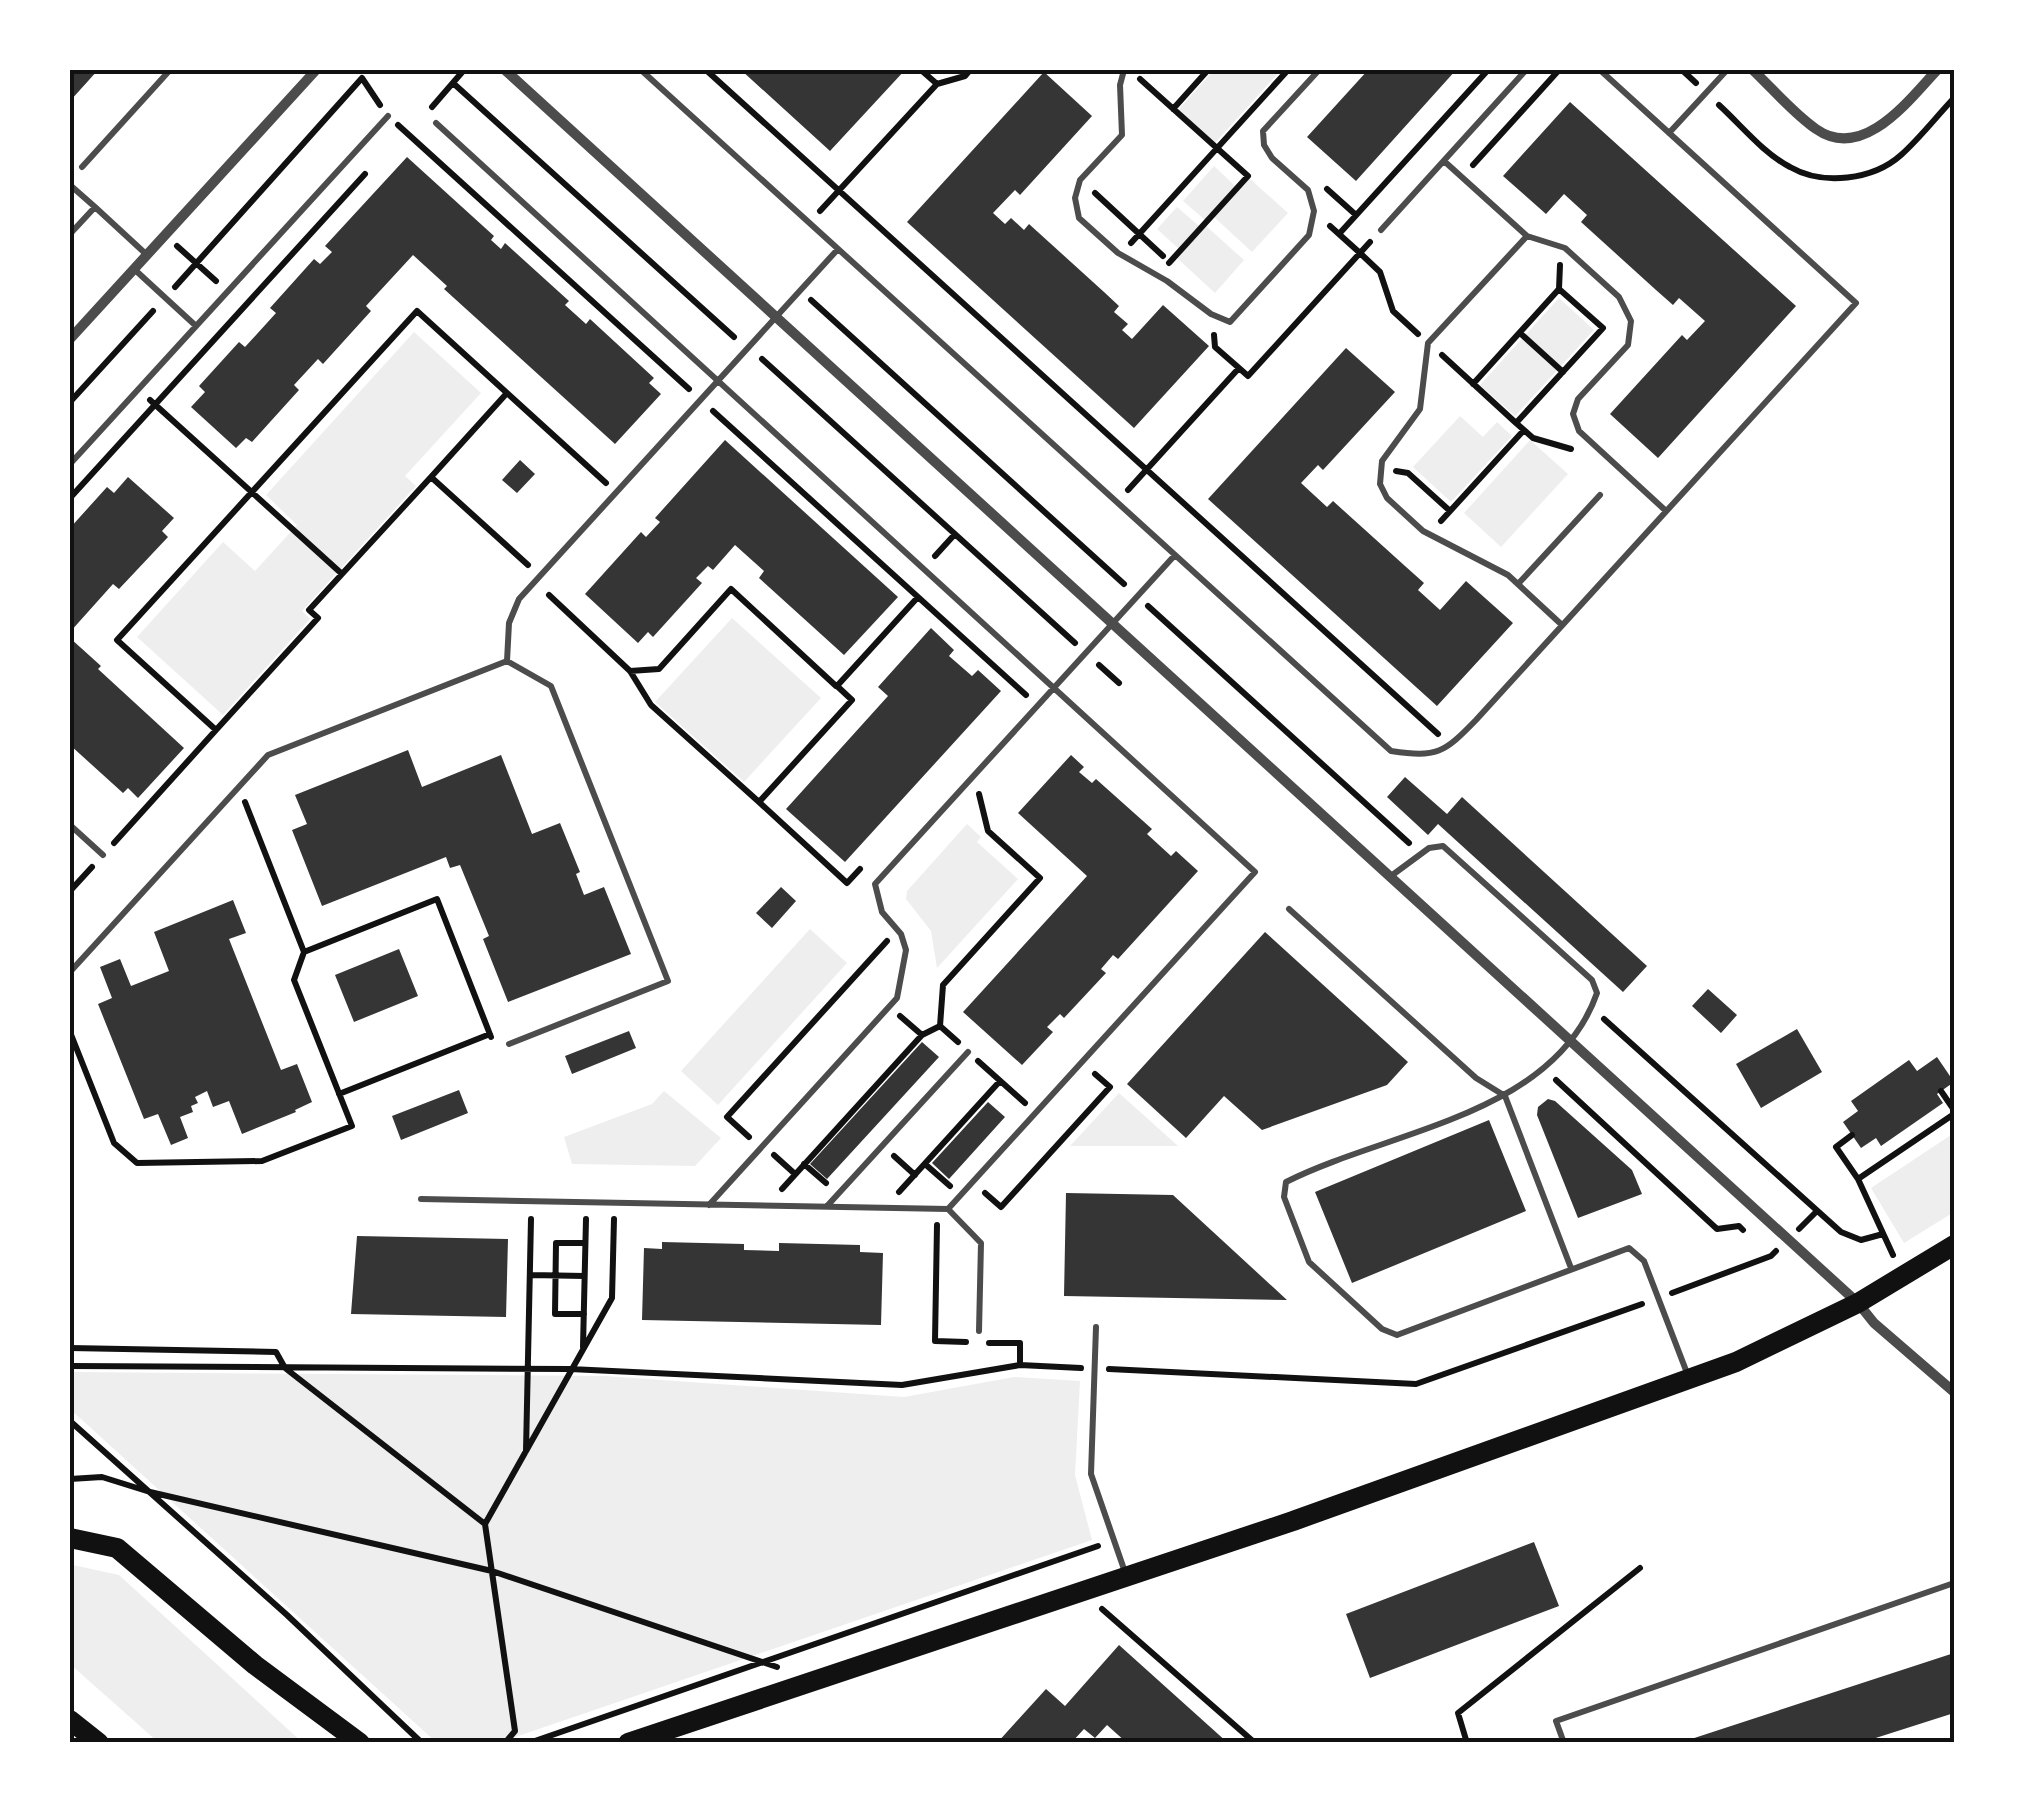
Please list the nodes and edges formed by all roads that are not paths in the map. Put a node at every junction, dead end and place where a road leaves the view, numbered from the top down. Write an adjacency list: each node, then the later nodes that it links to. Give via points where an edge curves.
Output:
1 (170, 70): 16 (lane)
2 (316, 70): 23 (street)
3 (505, 70): 25 (street)
4 (640, 70): 22 (lane)
5 (1127, 70): 6 (lane, via 1120,85 1122,135 1080,180 1078,218 1120,254 1230,322 1309,236 1314,211 1308,190 1272,158 1263,131)
6 (1319, 70)
7 (1526, 70): 15 (lane)
8 (1600, 70): 14 (lane)
9 (1727, 70): 14 (lane)
10 (1752, 70): 11 (street, via 1818,132 1848,138 1888,121)
11 (1937, 70)
12 (388, 116): 26 (lane)
13 (436, 123): 28 (lane)
14 (1669, 133): 31 (lane, via 1856,302)
15 (1444, 161): 19 (lane); 21 (lane)
16 (82, 167)
17 (70, 185): 18 (lane)
18 (95, 207): 20 (lane); 23 (lane)
19 (1381, 230)
20 (70, 234)
21 (1526, 236): 31 (lane, via 1565,248 1619,297 1631,322 1628,345 1578,399 1573,414 1579,431); 33 (lane, via 1428,344 1420,408 1382,462 1380,484 1429,534)
22 (838, 249): 25 (lane); 32 (lane)
23 (147, 254): 24 (street)
24 (134, 269): 26 (lane); 27 (street)
25 (776, 317): 28 (lane); 34 (street)
26 (196, 326): 29 (lane)
27 (70, 339)
28 (718, 380): 36 (lane, via 519,599 509,623); 37 (lane)
29 (70, 464)
30 (1600, 495): 33 (lane)
31 (1666, 510): 35 (lane)
32 (1175, 555): 34 (lane); 35 (lane, via 1391,750 1425,756 1450,745)
33 (1518, 584): 35 (lane)
34 (1112, 624): 37 (lane); 40 (street)
35 (1562, 625)
36 (507, 661): 42 (lane, via 268,754); 44 (lane, via 551,686 668,981)
37 (1054, 688): 48 (lane, via 875,884 882,912 906,950 896,998); 50 (lane, via 1255,872)
38 (70, 825): 39 (lane)
39 (103, 855)
40 (1390, 877): 43 (street); 43 (lane, via 1436,845 1449,850 1597,986)
41 (1289, 909): 46 (lane)
42 (70, 972)
43 (1572, 1042): 46 (lane); 53 (street)
44 (509, 1044)
45 (968, 1052): 49 (lane)
46 (1504, 1096): 52 (lane); 52 (lane, via 1286,1182 1284,1197 1309,1262 1390,1333 1408,1332)
47 (421, 1199): 48 (lane)
48 (709, 1204): 49 (lane)
49 (827, 1206): 50 (lane)
50 (948, 1209): 55 (lane, via 981,1243)
51 (1954, 1245): 53 (main road)
52 (1571, 1268): 56 (lane, via 1629,1248 1639,1253)
53 (1858, 1304): 56 (main road); 57 (street)
54 (1096, 1328): 59 (lane, via 1091,1474)
55 (979, 1331)
56 (1689, 1379): 59 (main road)
57 (1954, 1392)
58 (70, 1538): 63 (main road, via 117,1548 254,1665)
59 (1126, 1576): 64 (main road)
60 (1954, 1583): 65 (lane, via 1556,1721)
61 (70, 1720): 62 (main road)
62 (98, 1743)
63 (360, 1743)
64 (628, 1743)
65 (1564, 1743)

